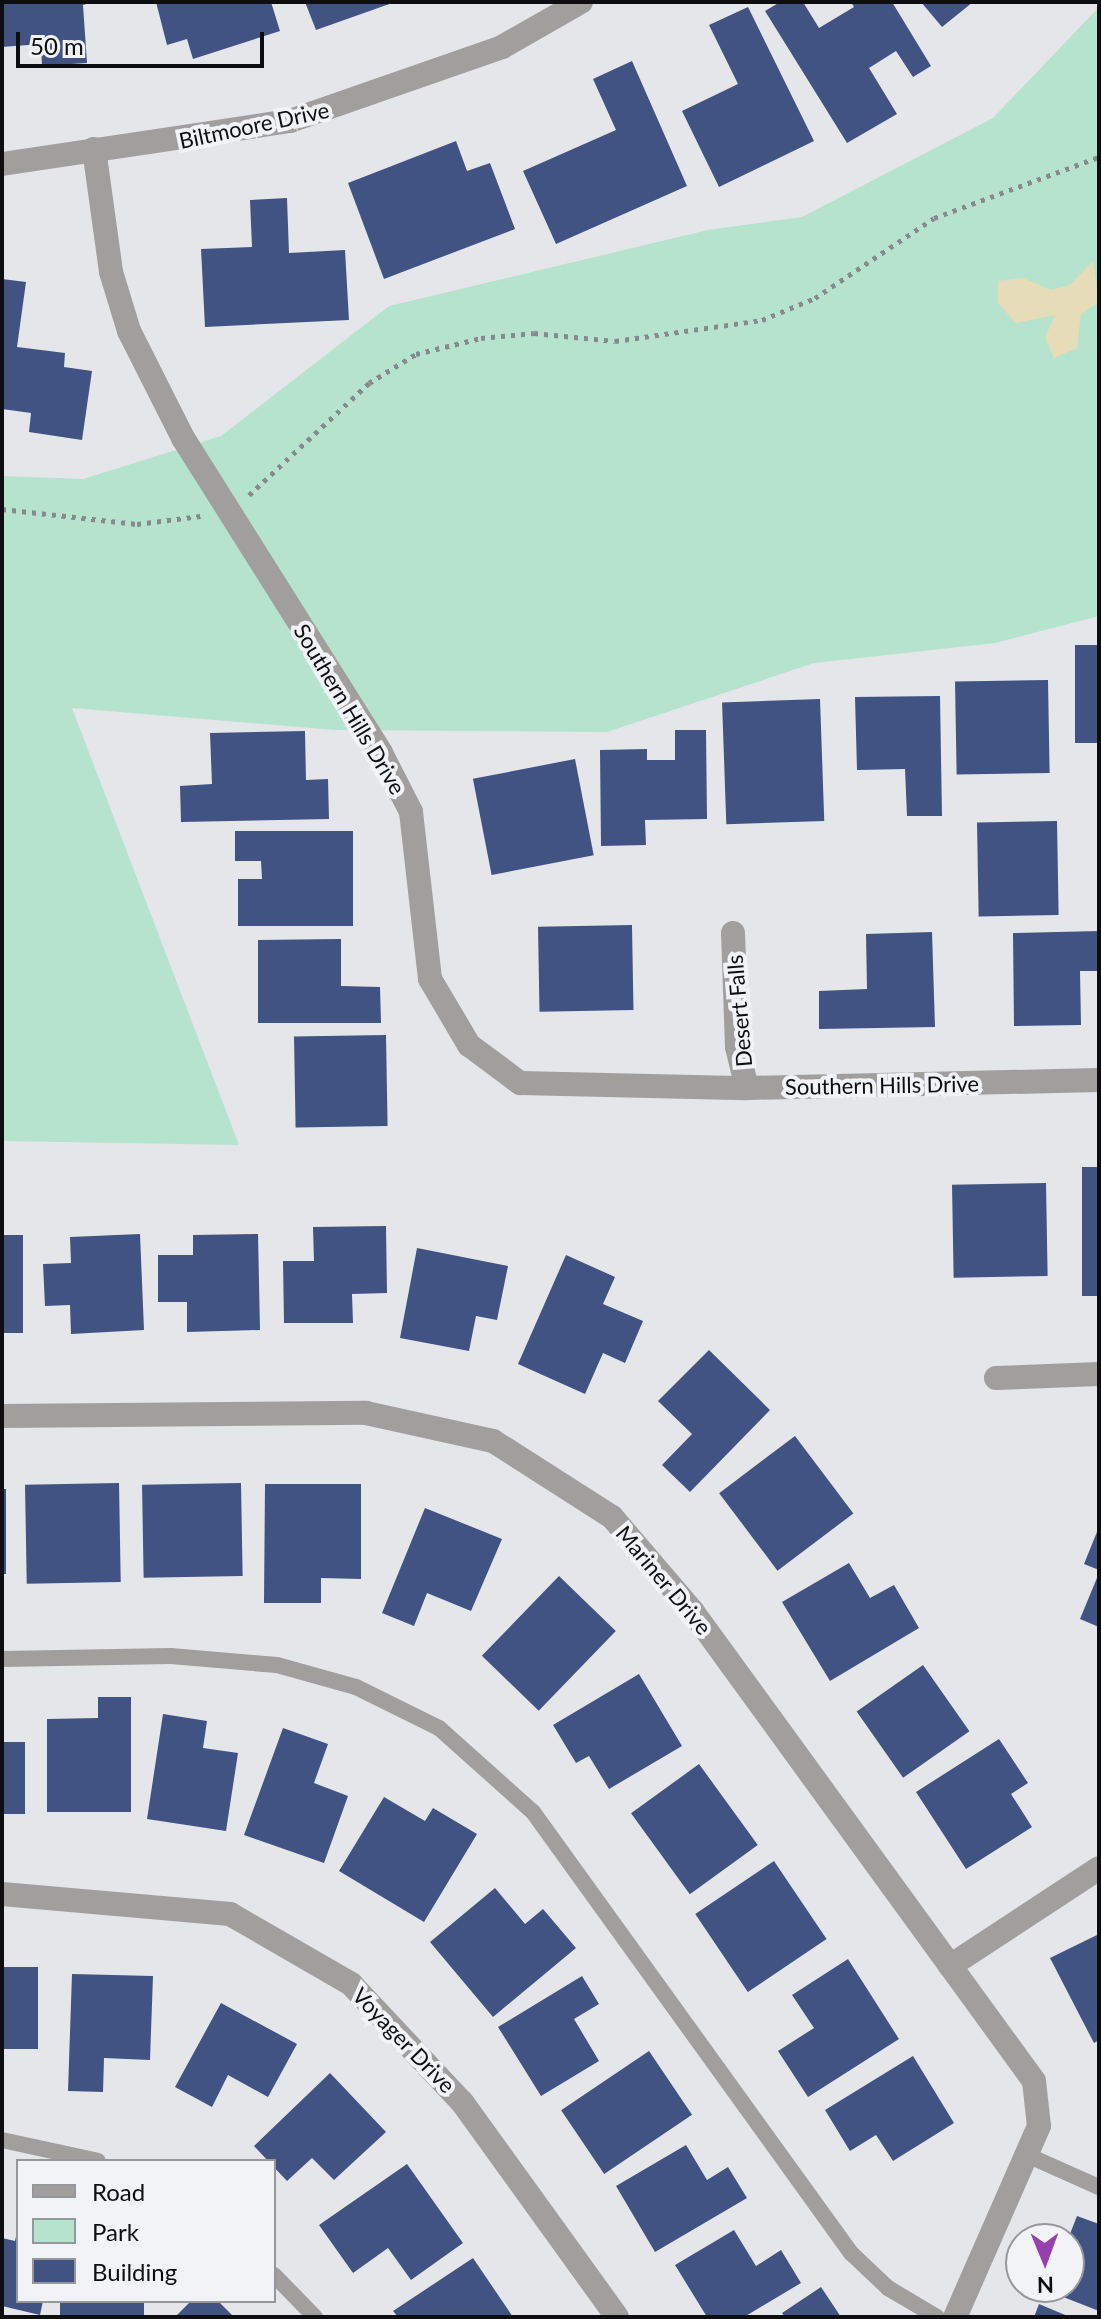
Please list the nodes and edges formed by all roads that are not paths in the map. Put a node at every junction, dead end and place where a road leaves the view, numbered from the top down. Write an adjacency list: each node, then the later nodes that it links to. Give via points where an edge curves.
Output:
1 (581, 2): 2 (street, Biltmoore Drive, via 502,47 340,107 169,143)
2 (94, 149): 3 (street, Biltmoore Drive); 6 (street, Southern Hills Drive, via 111,272 129,331 228,510 381,753 411,812 430,979 469,1045 520,1083)
3 (2, 164)
4 (733, 933): 6 (street, Desert Falls, via 737,1047)
5 (1099, 1080): 6 (street, Southern Hills Drive)
6 (747, 1088)
7 (1099, 1374): 8 (street)
8 (996, 1378)
9 (2, 1416): 13 (street, Mariner Drive, via 366,1413 493,1441 612,1517 693,1612)
10 (2, 1659): 21 (lane, via 171,1656 277,1665 356,1687 439,1728 533,1812 851,2253 888,2288)
11 (1099, 1868): 13 (street)
12 (2, 1894): 20 (street, Voyager Drive, via 230,1914 351,1984 462,2102)
13 (950, 1966): 15 (street, Mariner Drive, via 1034,2081 1039,2126)
14 (2, 2140): 16 (lane)
15 (1027, 2155): 17 (lane); 22 (street)
16 (89, 2159)
17 (1099, 2187)
18 (276, 2277): 19 (lane)
19 (315, 2317)
20 (617, 2317)
21 (937, 2317)
22 (955, 2317)

